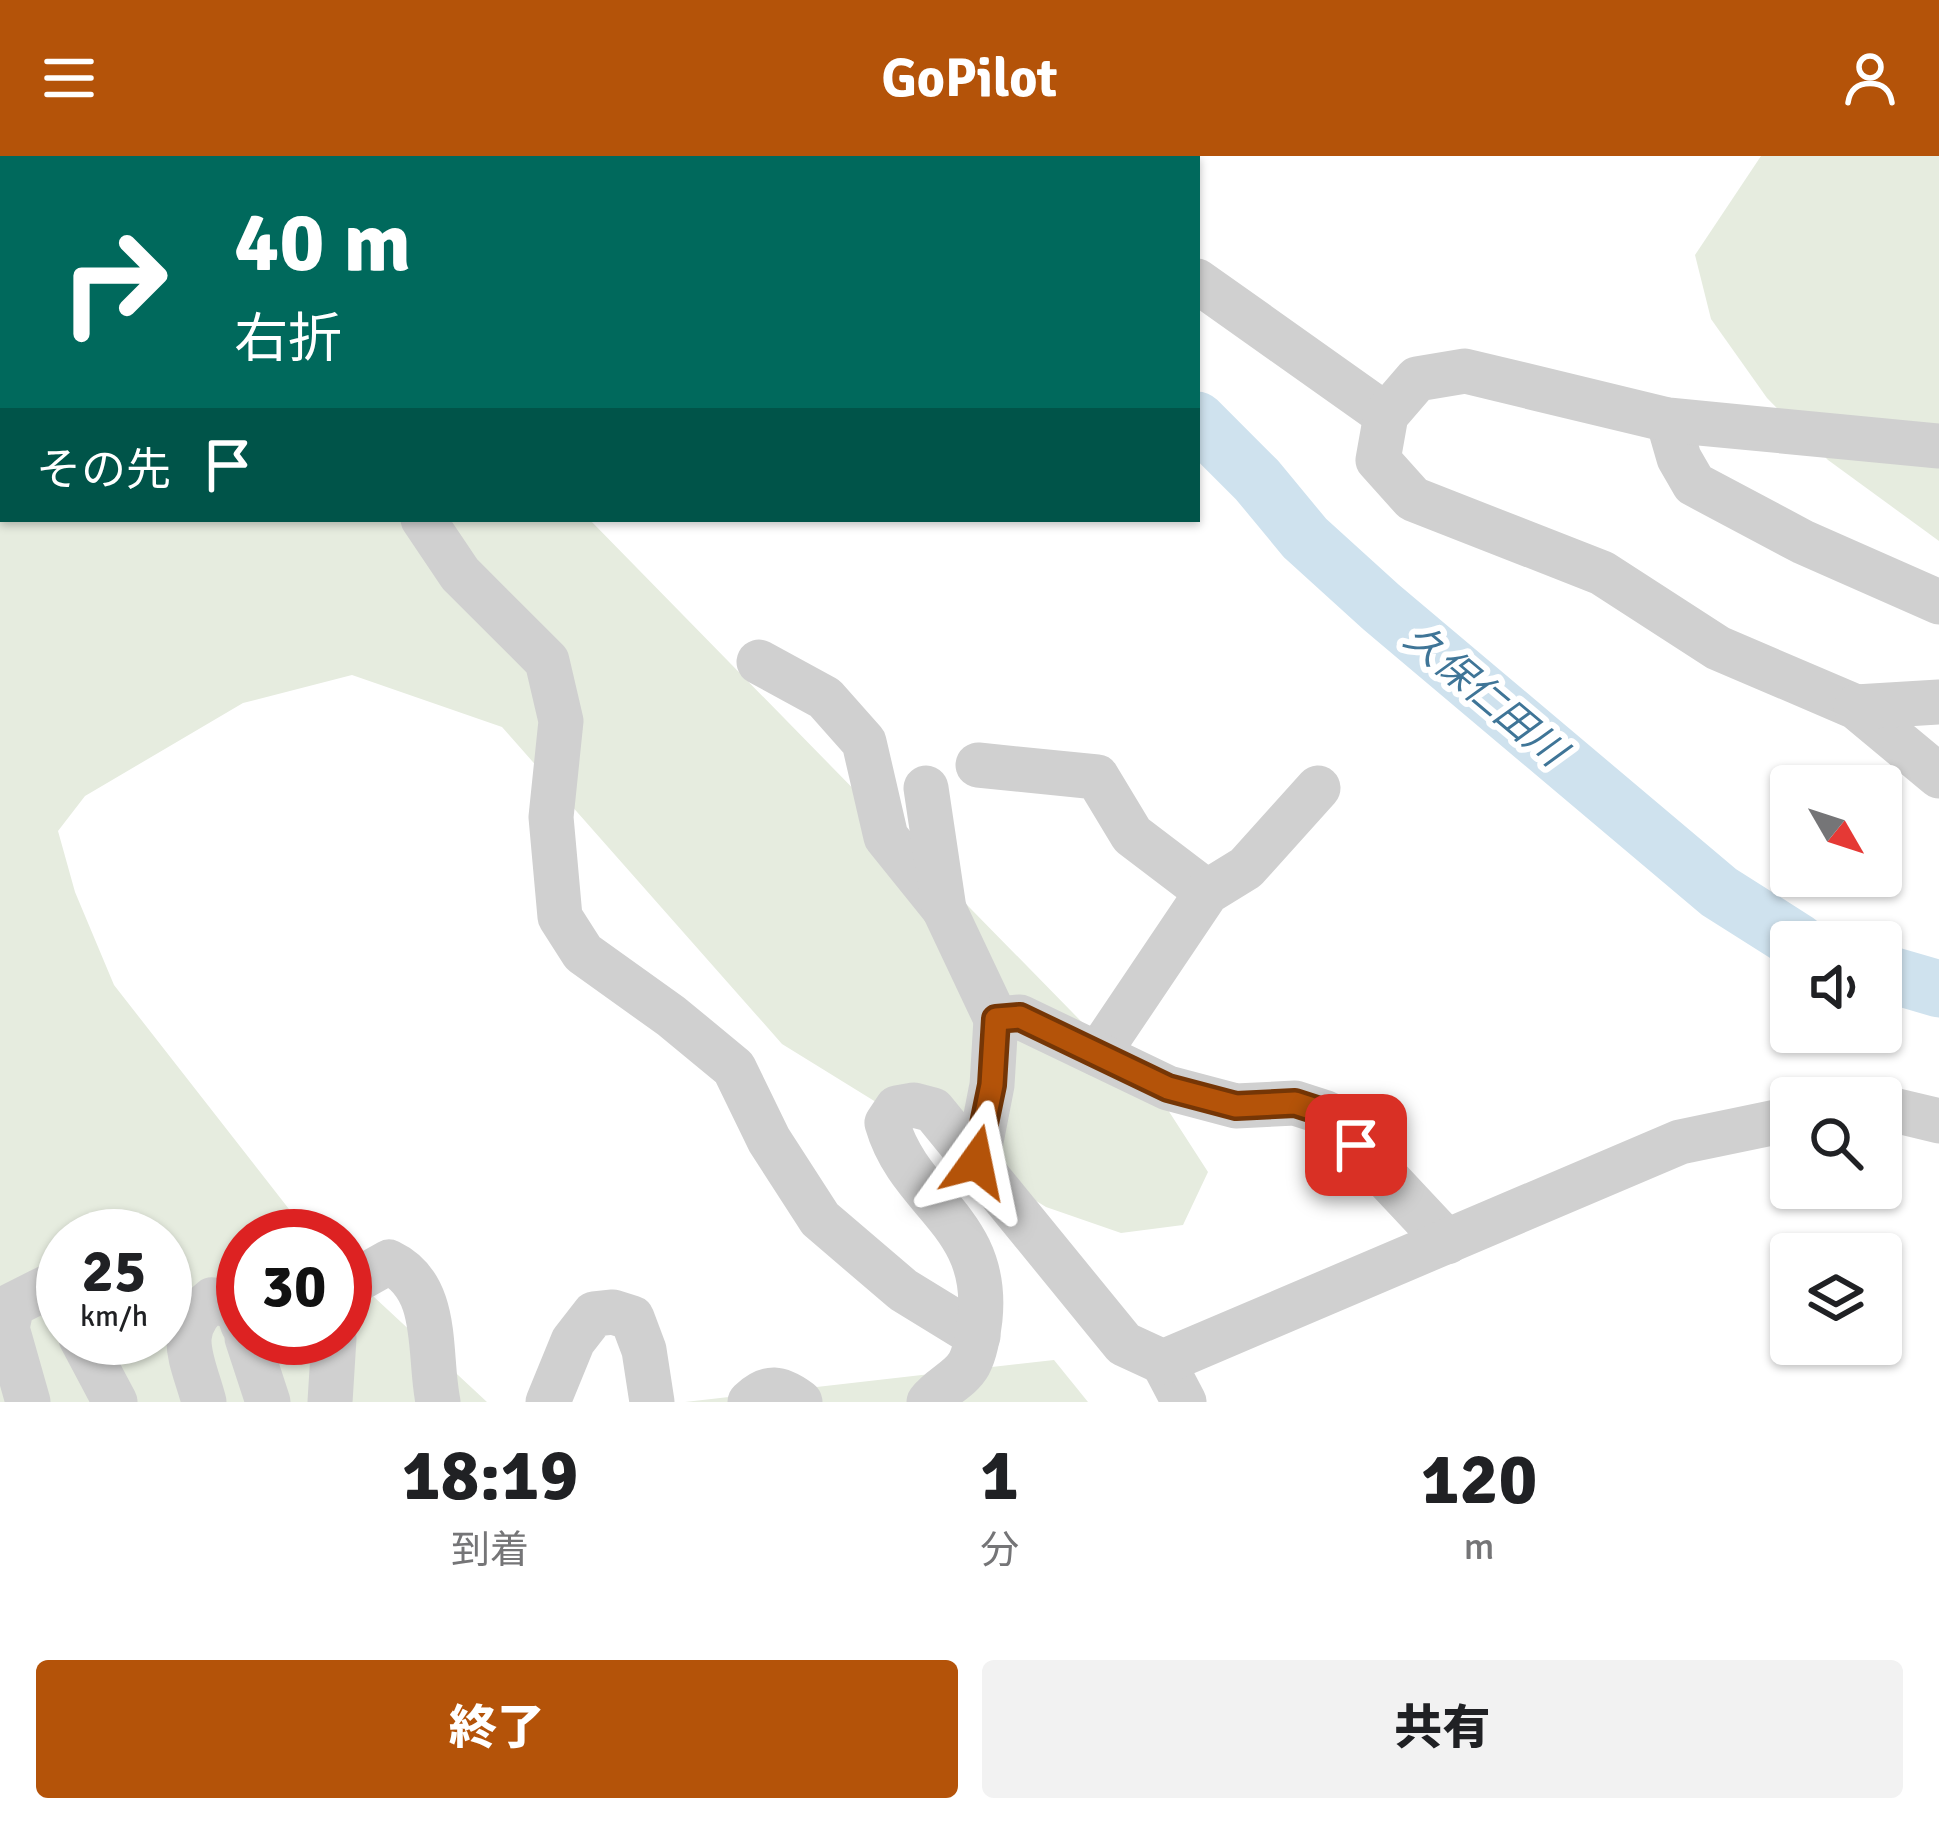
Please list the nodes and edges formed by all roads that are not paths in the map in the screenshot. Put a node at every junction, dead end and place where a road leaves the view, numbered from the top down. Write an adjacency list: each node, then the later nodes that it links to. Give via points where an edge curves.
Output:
1 (1200, 283): 2 (street)
2 (1386, 415): 3 (street, via 1417,380 1466,371); 9 (street, via 1378,460 1413,499 1602,573 1718,648)
3 (1668, 420): 4 (street); 6 (street, via 1694,484)
4 (1939, 446)
5 (425, 522): 26 (street, via 460,574 547,661 561,721 551,817 560,917 583,953 734,1068 820,1219 903,1290)
6 (1939, 602)
7 (759, 662): 15 (street, via 825,698 864,742 886,837)
8 (1939, 702): 9 (street)
9 (1856, 707): 11 (street)
10 (978, 765): 14 (street, via 1097,777 1132,835)
11 (1939, 776)
12 (926, 788): 15 (street)
13 (1318, 788): 14 (street, via 1246,868)
14 (1207, 892): 17 (street)
15 (944, 909): 16 (street)
16 (996, 1019): 17 (street, via 1020,1017); 21 (street)
17 (1098, 1054): 22 (street, via 1168,1088 1236,1106 1295,1103 1326,1113)
18 (1902, 1112): 19 (street)
19 (1939, 1121)
20 (1770, 1123): 22 (street, via 1680,1142)
21 (976, 1162): 26 (street, via 933,1110 914,1105 889,1115 895,1150 971,1246 982,1294); 30 (street, via 1124,1344)
22 (1447, 1242): 30 (street)
23 (372, 1272): 36 (street, via 389,1262 410,1272 425,1296)
24 (36, 1293): 31 (street, via 12,1305 7,1328)
25 (216, 1301): 33 (street, via 194,1315 187,1340)
26 (978, 1336): 41 (street, via 969,1365)
27 (95, 1365): 32 (street)
28 (256, 1365): 34 (street)
29 (332, 1365): 35 (street)
30 (1174, 1382)
31 (28, 1402)
32 (115, 1402)
33 (204, 1402)
34 (268, 1402)
35 (330, 1402)
36 (438, 1402)
37 (548, 1402): 38 (street, via 573,1341 594,1314 614,1312 632,1318)
38 (652, 1402)
39 (750, 1402): 40 (street, via 780,1388)
40 (800, 1402)
41 (929, 1402)

